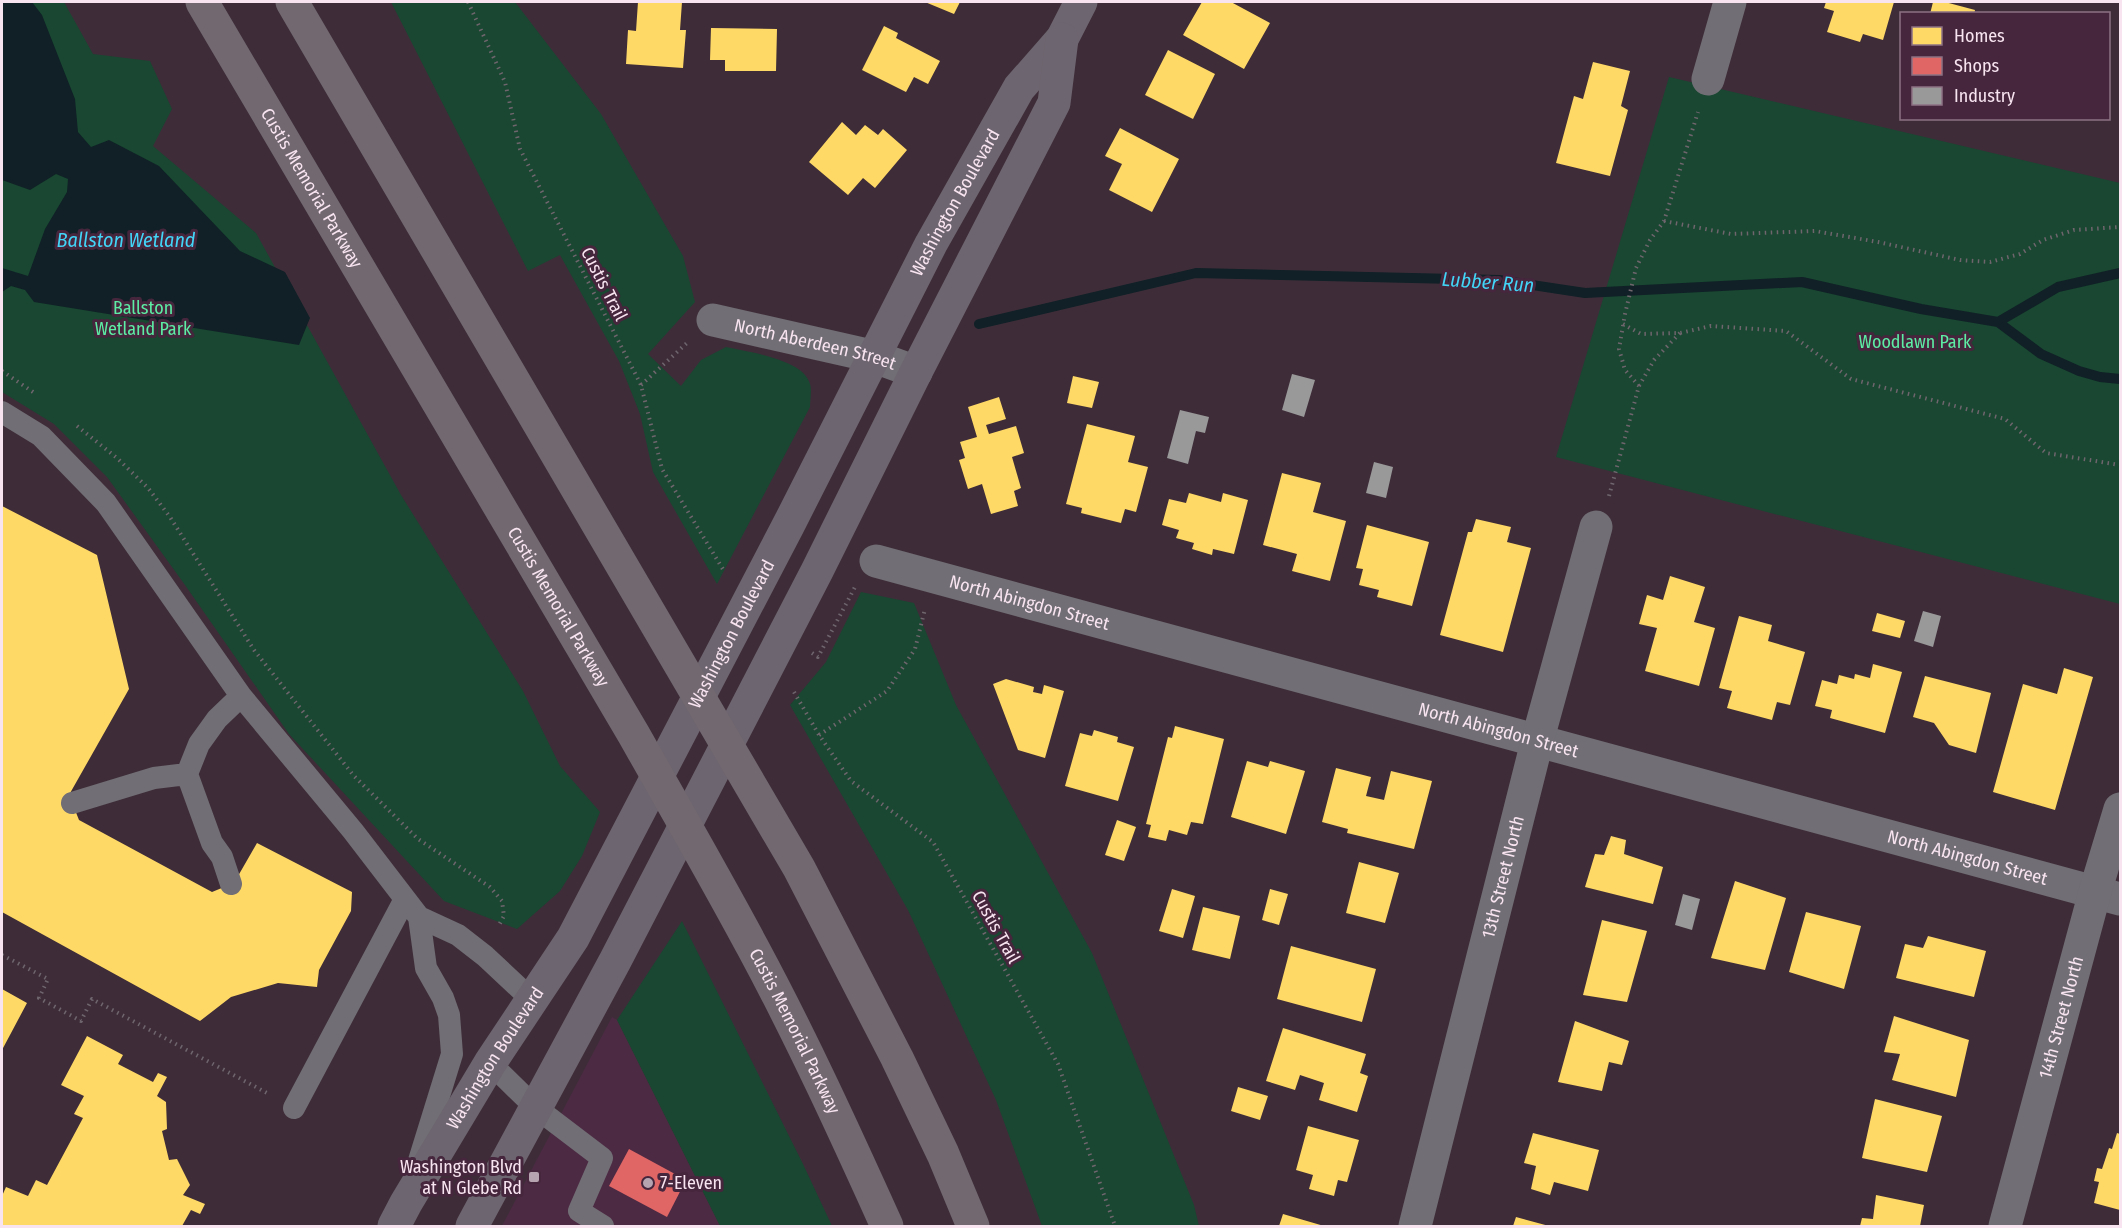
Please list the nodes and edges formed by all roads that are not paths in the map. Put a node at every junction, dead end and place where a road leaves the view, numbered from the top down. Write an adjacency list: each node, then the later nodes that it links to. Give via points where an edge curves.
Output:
1 (202, 2): 29 (highway, Custis Memorial Parkway, via 705,861 801,1041)
2 (292, 2): 30 (highway, via 800,868 897,1058)
3 (1081, 2): 5 (main road, Washington Boulevard)
4 (1730, 2): 6 (street)
5 (1062, 39): 8 (main road, Washington Boulevard, via 1019,88); 9 (main road, Washington Boulevard, via 1054,103)
6 (1708, 79)
7 (713, 320): 8 (street, North Aberdeen Street)
8 (873, 356): 9 (street, North Aberdeen Street); 22 (main road, Washington Boulevard, via 573,938)
9 (916, 372): 24 (main road, Washington Boulevard, via 615,961)
10 (2, 412): 13 (lane, via 41,436 106,503)
11 (1596, 527): 14 (street, 13th Street North)
12 (876, 561): 14 (street, North Abingdon Street)
13 (241, 696): 15 (lane, via 199,744); 20 (lane)
14 (1537, 742): 19 (street, North Abingdon Street); 31 (street, 13th Street North)
15 (187, 774): 16 (lane, via 154,778); 18 (lane, via 212,843 211,859)
16 (72, 803)
17 (2121, 809): 19 (street, 14th Street North)
18 (225, 887)
19 (2108, 895): 32 (street, 14th Street North)
20 (405, 899): 21 (lane); 25 (lane)
21 (419, 917): 22 (lane, via 459,935); 26 (lane, via 426,968 449,1015 452,1054)
22 (532, 1000): 23 (main road, Washington Boulevard)
23 (490, 1063): 24 (lane); 26 (main road, Washington Boulevard)
24 (535, 1107): 27 (main road, Washington Boulevard); 28 (lane, via 602,1158 579,1211)
25 (294, 1108)
26 (400, 1215)
27 (472, 1227)
28 (603, 1227)
29 (887, 1227)
30 (973, 1227)
31 (1415, 1227)
32 (2005, 1227)

